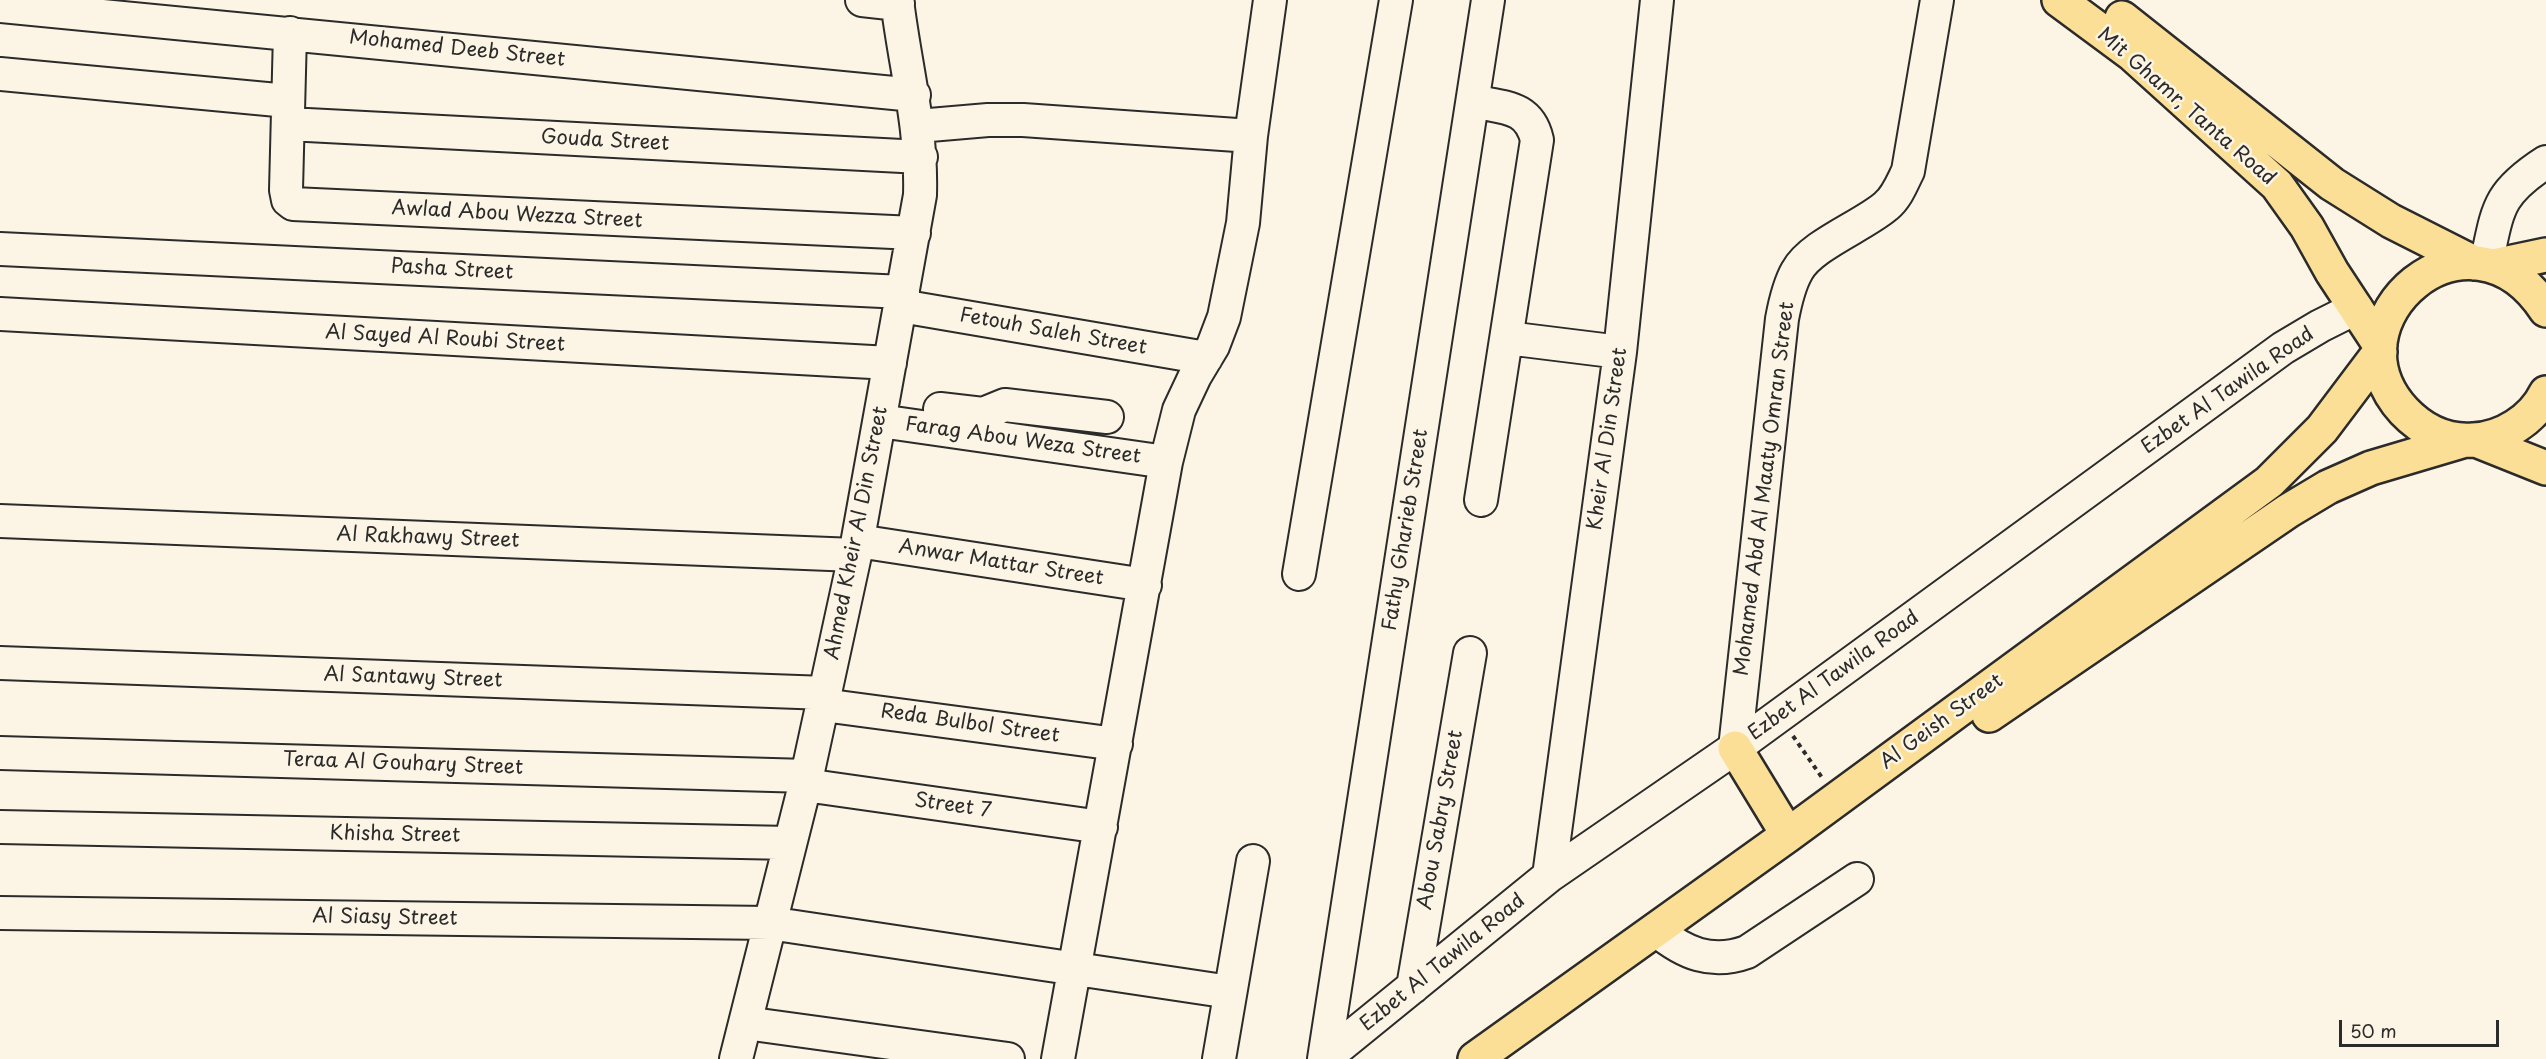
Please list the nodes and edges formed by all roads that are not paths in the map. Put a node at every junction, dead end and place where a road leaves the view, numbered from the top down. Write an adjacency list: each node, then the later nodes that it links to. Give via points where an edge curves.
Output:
1 (862, 0): 9 (street)
2 (1270, 0): 17 (street)
3 (1396, 0): 42 (street)
4 (1488, 0): 14 (street, Fathy Gharieb Street)
5 (1657, 0): 30 (street, Kheir Al Din Street)
6 (1937, 0): 48 (street, Mohamed Abd Al Maaty Omran Street, via 1908,171 1897,195 1815,251 1797,269 1787,295)
7 (2059, 0): 25 (main road, Mit Ghamr, Tanta Road, via 2132,54 2277,185)
8 (2098, 0): 23 (main road, Mit Ghamr, Tanta Road, via 2332,184 2391,221)
9 (898, 2): 13 (street, Ahmed Kheir Al Din Street)
10 (0, 6): 11 (street, Mohamed Deeb Street)
11 (290, 33): 13 (street, Mohamed Deeb Street); 15 (street, Awlad Abou Wezza Street)
12 (0, 74): 15 (street, Gouda Street)
13 (914, 95): 16 (street, Ahmed Kheir Al Din Street)
14 (1473, 101): 28 (street, via 1524,115 1533,124 1537,140); 69 (street, Fathy Gharieb Street)
15 (288, 113): 18 (street, Gouda Street); 20 (street, Awlad Abou Wezza Street, via 286,196 299,205)
16 (918, 126): 17 (street, via 1023,120); 18 (street, Ahmed Kheir Al Din Street)
17 (1251, 136): 31 (street, via 1243,223 1224,317)
18 (921, 157): 20 (street, Ahmed Kheir Al Din Street)
19 (2546, 162): 23 (street, via 2505,196)
20 (914, 233): 24 (street, Ahmed Kheir Al Din Street)
21 (0, 249): 24 (street, Pasha Street)
22 (2546, 255): 23 (main road)
23 (2484, 264): 26 (main road, Mit Ghamr, Tanta Road, via 2516,276 2535,292); 29 (main road, via 2446,265 2421,276 2400,295 2386,318)
24 (902, 299): 31 (street, Fetouh Saleh Street); 32 (street, Ahmed Kheir Al Din Street)
25 (2356, 308): 29 (main road, Mit Ghamr, Tanta Road); 48 (street, Ezbet Al Tawila Road, via 2283,348)
26 (2546, 310)
27 (0, 314): 32 (street, Al Sayed Al Roubi Street)
28 (1507, 338): 30 (street); 39 (street)
29 (2380, 348): 36 (main road, via 2384,378 2395,402 2413,422 2436,435); 53 (main road, Al Geish Street, via 2322,429 2269,482)
30 (1620, 352): 56 (street, Kheir Al Din Street)
31 (1206, 358): 37 (street, via 1179,410)
32 (890, 363): 34 (street, Ahmed Kheir Al Din Street)
33 (2546, 393): 36 (main road, Al Geish Street, via 2527,418 2504,434)
34 (881, 411): 35 (street, via 983,414 1005,405); 37 (street, Farag Abou Weza Street); 41 (street, Ahmed Kheir Al Din Street)
35 (1107, 417)
36 (2469, 440): 38 (main road); 60 (main road, Al Geish Street, via 2371,468 2288,511)
37 (1166, 462): 43 (street)
38 (2546, 468)
39 (1481, 500)
40 (0, 521): 41 (street, Al Rakhawy Street)
41 (857, 548): 43 (street, Anwar Mattar Street); 46 (street, Ahmed Kheir Al Din Street)
42 (1299, 574)
43 (1145, 585): 47 (street)
44 (1470, 653): 62 (street, Abou Sabry Street)
45 (0, 663): 46 (street, Al Santawy Street)
46 (824, 699): 47 (street, Reda Bulbol Street); 50 (street, Ahmed Kheir Al Din Street)
47 (1116, 744): 52 (street)
48 (1735, 748): 53 (main road); 56 (street, Ezbet Al Tawila Road)
49 (0, 753): 50 (street, Teraa Al Gouhary Street)
50 (806, 781): 52 (street, Street 7); 54 (street, Ahmed Kheir Al Din Street)
51 (0, 827): 54 (street, Khisha Street)
52 (1101, 827): 61 (street)
53 (1788, 834): 60 (main road, Al Geish Street)
54 (790, 843): 59 (street, Ahmed Kheir Al Din Street)
55 (1253, 861): 63 (street)
56 (1549, 876): 62 (street, Ezbet Al Tawila Road)
57 (1857, 879): 60 (street, via 1747,952 1731,958 1715,959)
58 (0, 913): 59 (street, Al Siasy Street)
59 (770, 923): 61 (street, Al Siasy Street); 64 (street, Ahmed Kheir Al Din Street)
60 (1664, 937): 70 (main road, Al Geish Street); 71 (main road, Al Geish Street)
61 (1074, 970): 63 (street, Al Siasy Street); 67 (street)
62 (1413, 987): 69 (street, Ezbet Al Tawila Road)
63 (1230, 992): 68 (street)
64 (745, 1023): 65 (street, Ahmed Kheir Al Din Street); 66 (street)
65 (736, 1059)
66 (1008, 1059)
67 (1058, 1059)
68 (1219, 1059)
69 (1324, 1059)
70 (1475, 1059)
71 (1506, 1059)

